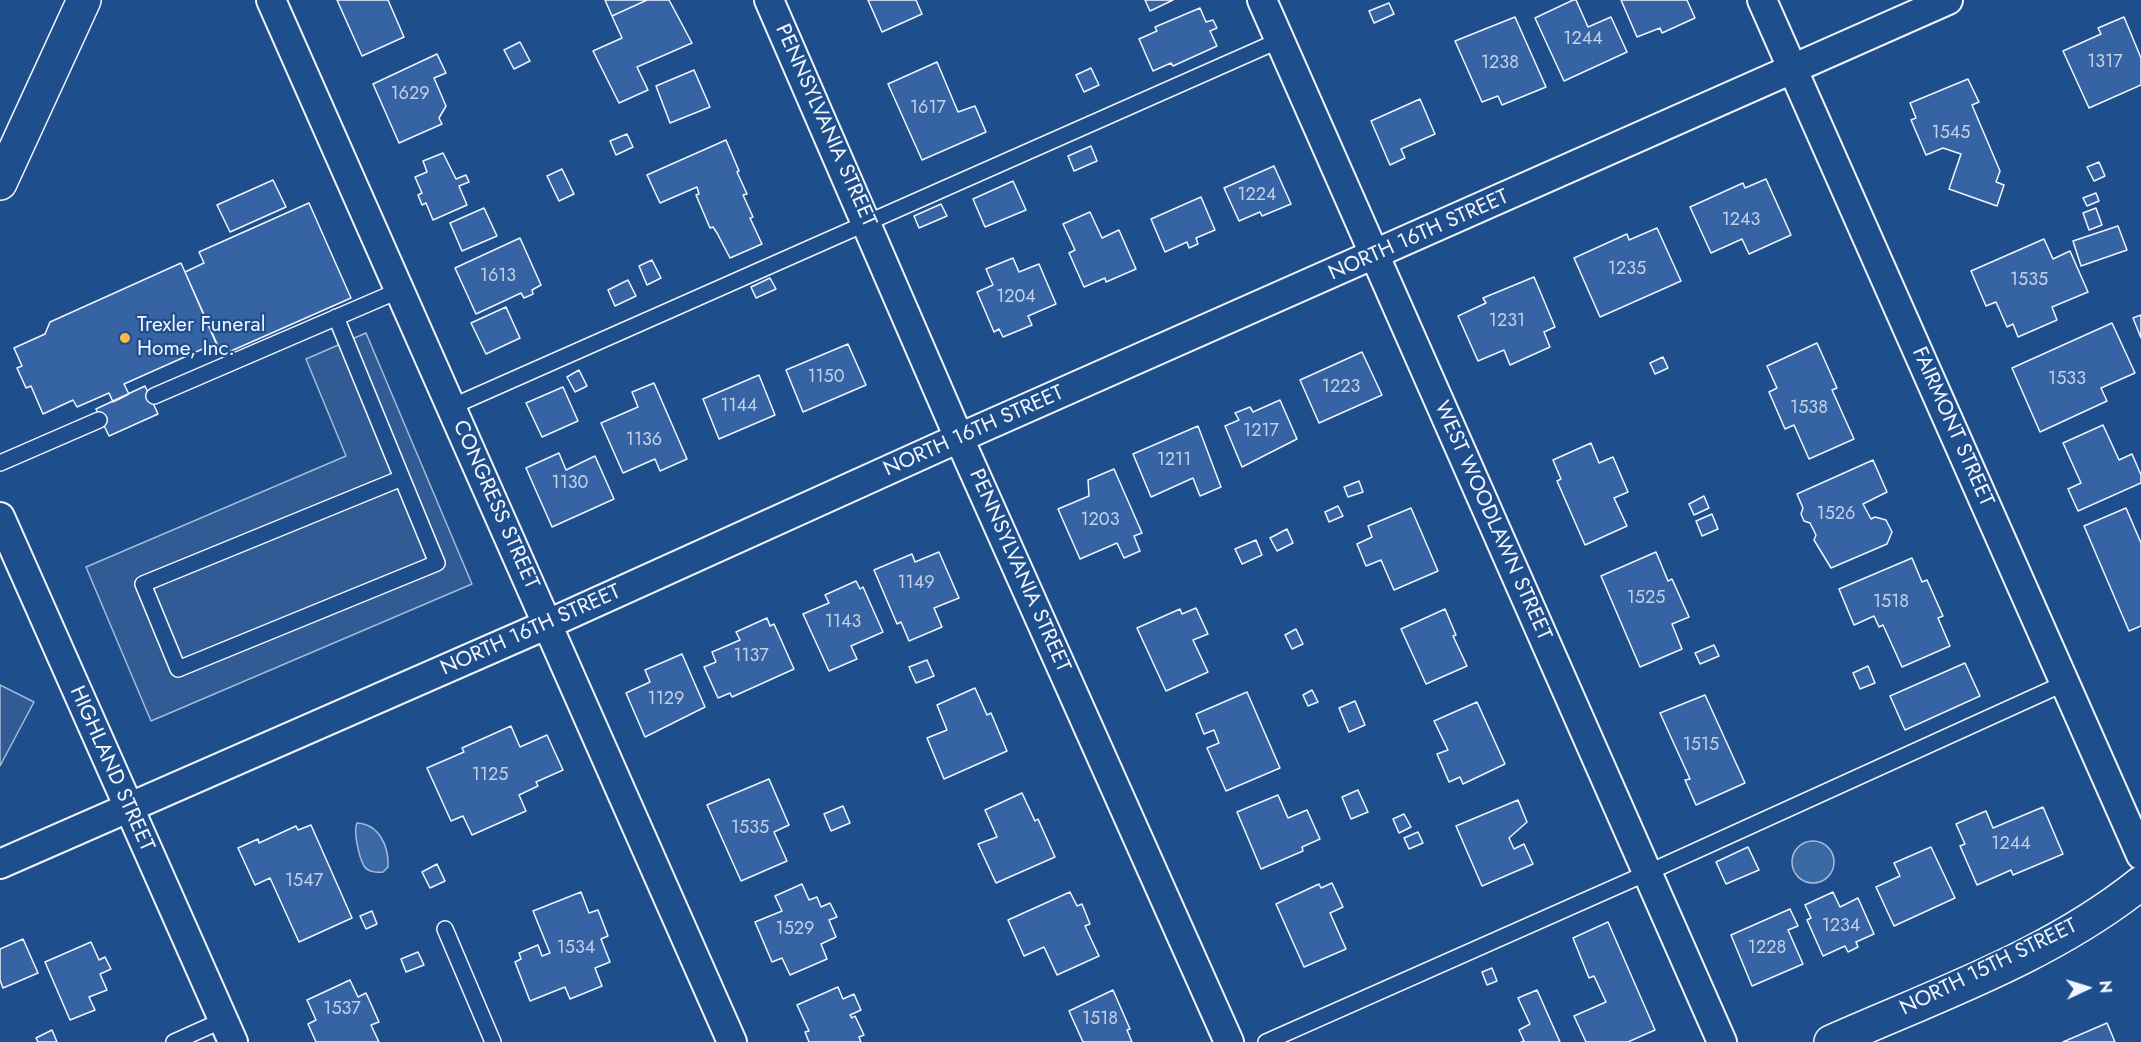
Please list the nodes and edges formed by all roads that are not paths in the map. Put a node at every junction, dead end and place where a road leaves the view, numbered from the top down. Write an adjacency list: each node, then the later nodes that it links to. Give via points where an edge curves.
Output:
1 (84, 0): 9 (main road)
2 (272, 0): 12 (street, CONGRESS STREET)
3 (769, 0): 10 (street, PENNSYLVANIA STREET)
4 (1262, 0): 7 (street, WEST WOODLAWN STREET)
5 (1762, 0): 8 (street, FAIRMONT STREET)
6 (1948, 0): 8 (street, NORTH 16TH STREET)
7 (1280, 40): 10 (lane); 11 (street, WEST WOODLAWN STREET)
8 (1793, 69): 11 (street, NORTH 16TH STREET); 22 (street, FAIRMONT STREET)
9 (0, 183)
10 (868, 222): 15 (lane); 17 (street, PENNSYLVANIA STREET)
11 (1376, 256): 17 (street, NORTH 16TH STREET); 26 (street, WEST WOODLAWN STREET)
12 (400, 290): 13 (lane); 15 (street, CONGRESS STREET)
13 (336, 317): 14 (lane); 19 (lane)
14 (154, 396)
15 (451, 407): 21 (street, CONGRESS STREET)
16 (99, 420): 18 (lane)
17 (959, 438): 21 (street, NORTH 16TH STREET); 33 (street, PENNSYLVANIA STREET)
18 (0, 463)
19 (402, 478): 19 (lane, via 143,584 178,669 436,563)
20 (0, 517): 23 (street, HIGHLAND STREET)
21 (548, 624): 23 (street, NORTH 16TH STREET); 32 (street, CONGRESS STREET)
22 (2065, 683): 24 (street, FAIRMONT STREET); 26 (lane)
23 (128, 808): 25 (street, NORTH 16TH STREET); 29 (street, HIGHLAND STREET)
24 (2141, 855)
25 (0, 864)
26 (1647, 873): 34 (lane); 35 (street, WEST WOODLAWN STREET)
27 (2141, 883): 36 (main road, NORTH 15TH STREET, via 2097,915 2026,955)
28 (445, 929): 31 (lane)
29 (228, 1031): 30 (lane)
30 (174, 1042)
31 (493, 1042)
32 (732, 1042)
33 (1229, 1042)
34 (1266, 1042)
35 (1722, 1042)
36 (1831, 1042)

